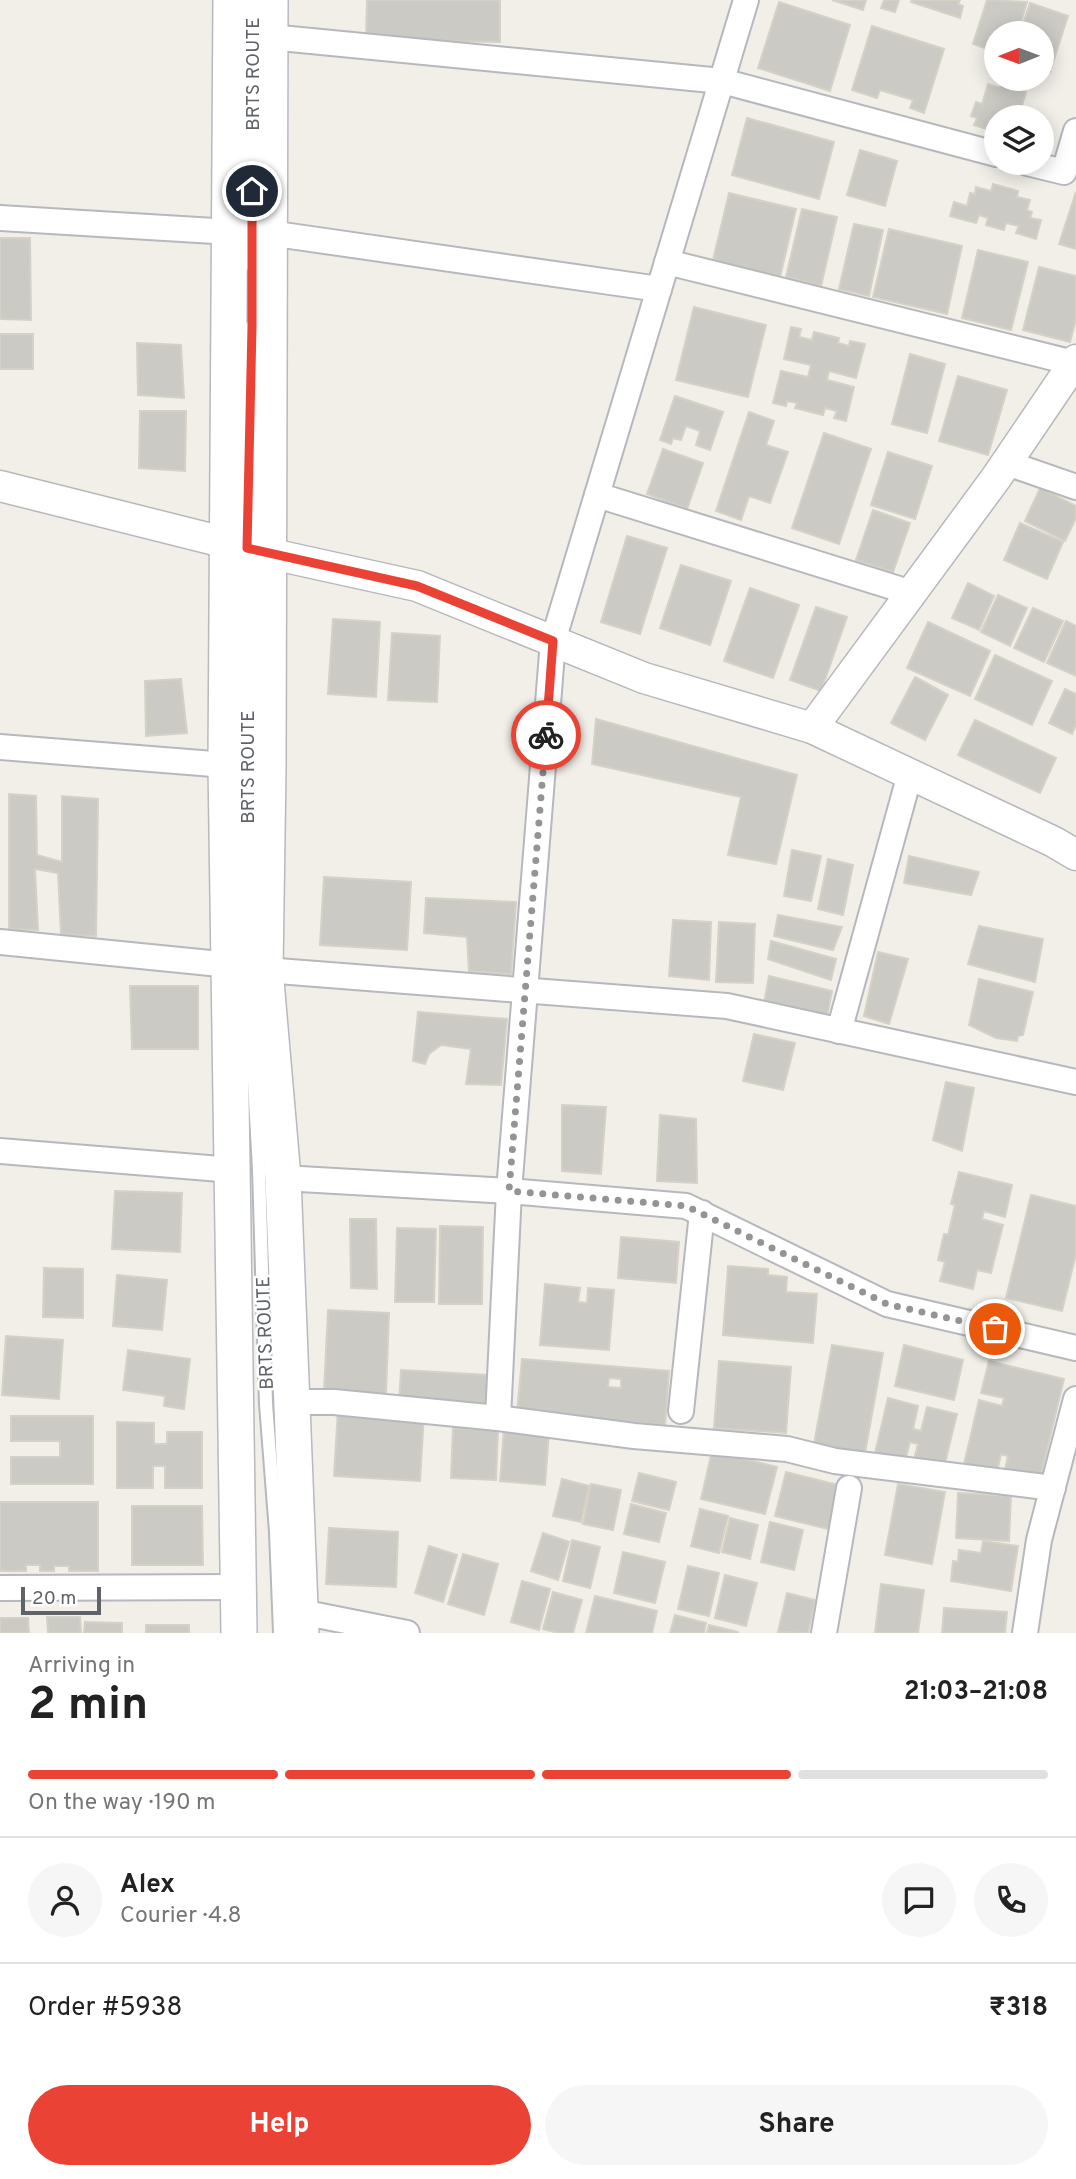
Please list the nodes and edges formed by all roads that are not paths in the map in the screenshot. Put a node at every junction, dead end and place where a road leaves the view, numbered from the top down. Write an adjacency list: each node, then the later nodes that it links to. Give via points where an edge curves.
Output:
1 (231, 0): 11 (main road)
2 (251, 0): 14 (lane, BRTS ROUTE)
3 (270, 0): 5 (main road)
4 (746, 0): 6 (street)
5 (270, 37): 6 (street); 12 (main road)
6 (722, 82): 8 (street); 13 (street)
7 (1076, 131): 9 (street, via 1063,173)
8 (984, 152)
9 (1054, 170)
10 (0, 218): 11 (street)
11 (231, 232): 22 (main road)
12 (269, 233): 15 (street); 22 (main road)
13 (667, 262): 15 (street); 17 (street)
14 (252, 286)
15 (659, 289): 21 (street)
16 (252, 313): 22 (lane, BRTS ROUTE)
17 (1075, 362): 18 (street)
18 (1007, 463): 20 (street); 23 (street)
19 (0, 486): 22 (street)
20 (1076, 487)
21 (597, 495): 23 (street); 24 (street)
22 (247, 547): 24 (street, via 417,586); 27 (main road); 32 (main road, via 268,768); 50 (lane, BRTS ROUTE, via 248,977 266,1404 276,1532)
23 (912, 593): 25 (street)
24 (553, 641): 25 (street, via 645,678); 33 (street)
25 (812, 728): 28 (street)
26 (0, 747): 27 (street)
27 (226, 765): 31 (main road)
28 (910, 774): 29 (street); 34 (street)
29 (1076, 855)
30 (0, 943): 31 (street)
31 (230, 965): 37 (main road)
32 (265, 970): 33 (street); 38 (main road)
33 (526, 990): 34 (street, via 727,1006); 39 (street)
34 (839, 1031): 35 (street)
35 (1076, 1082)
36 (0, 1151): 37 (street)
37 (233, 1170): 48 (main road)
38 (283, 1178): 39 (street); 43 (main road)
39 (509, 1191): 40 (street, via 686,1206); 45 (street)
40 (702, 1213): 41 (street, via 887,1304); 44 (street)
41 (1076, 1348)
42 (1076, 1399): 47 (street)
43 (293, 1402): 45 (street); 50 (main road)
44 (681, 1411)
45 (498, 1418): 47 (street, via 787,1449 835,1461)
46 (849, 1488): 53 (street)
47 (1053, 1488): 54 (street, via 1039,1540)
48 (239, 1587): 49 (street); 51 (main road)
49 (0, 1588)
50 (294, 1626): 52 (street)
51 (239, 1633)
52 (407, 1633)
53 (824, 1633)
54 (1026, 1633)

